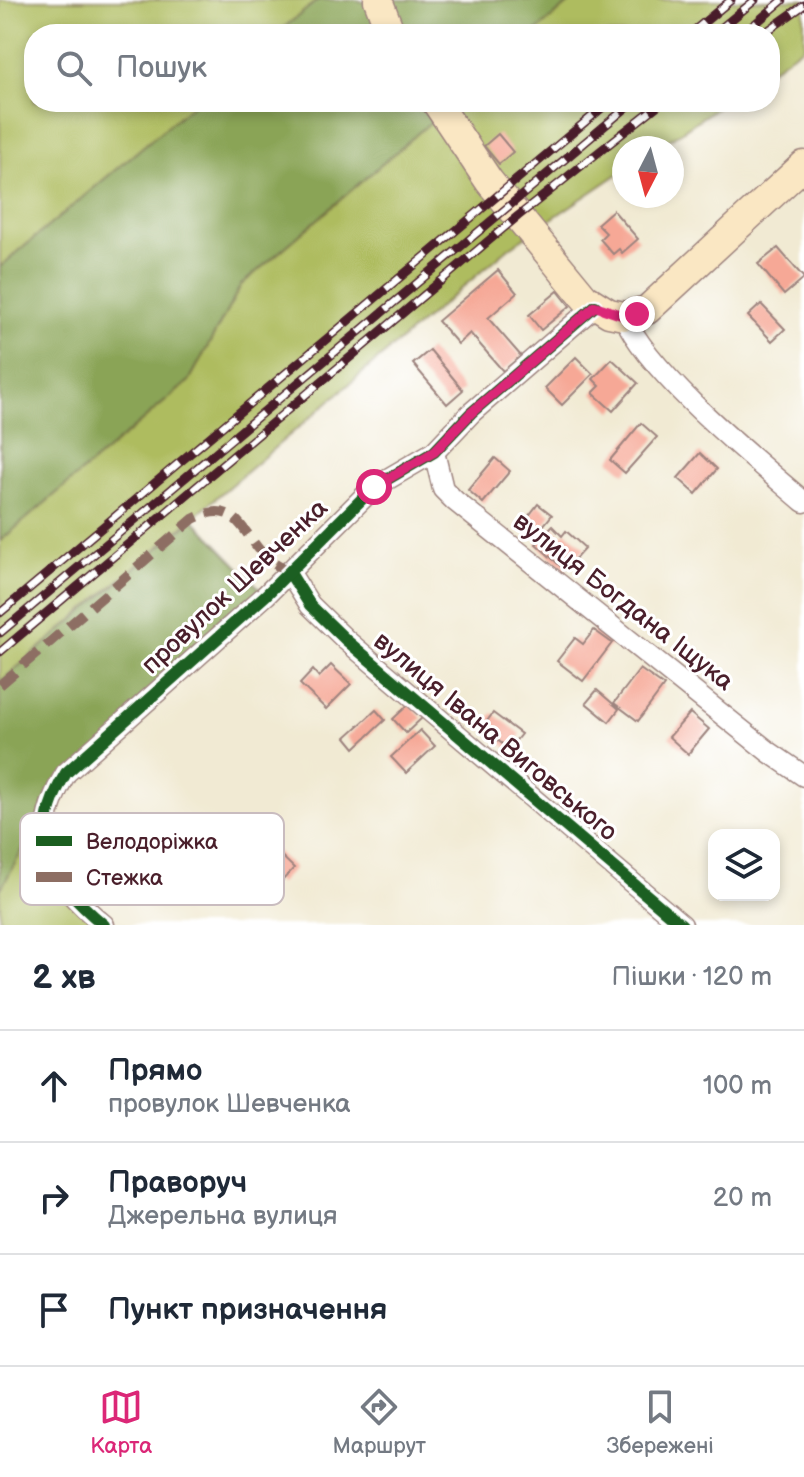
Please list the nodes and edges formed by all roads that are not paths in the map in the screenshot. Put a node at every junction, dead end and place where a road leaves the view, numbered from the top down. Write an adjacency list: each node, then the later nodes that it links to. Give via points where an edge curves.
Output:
1 (378, 0): 2 (street)
2 (387, 24)
3 (443, 112): 5 (street, via 489,181)
4 (804, 165): 6 (street, via 647,310)
5 (595, 306): 6 (street); 7 (street, провулок Шевченка, via 471,413)
6 (624, 316): 8 (street, via 644,351)
7 (434, 452): 9 (street, провулок Шевченка, via 374,487); 10 (street, вулиця Богдана Іщука, via 443,489 455,501)
8 (804, 502)
9 (290, 573): 11 (street, провулок Шевченка, via 74,763 59,785); 14 (street, вулиця Івана Виговського, via 310,605 346,640)
10 (804, 776)
11 (51, 813)
12 (82, 905): 13 (street, провулок Шевченка)
13 (104, 925)
14 (682, 925)

